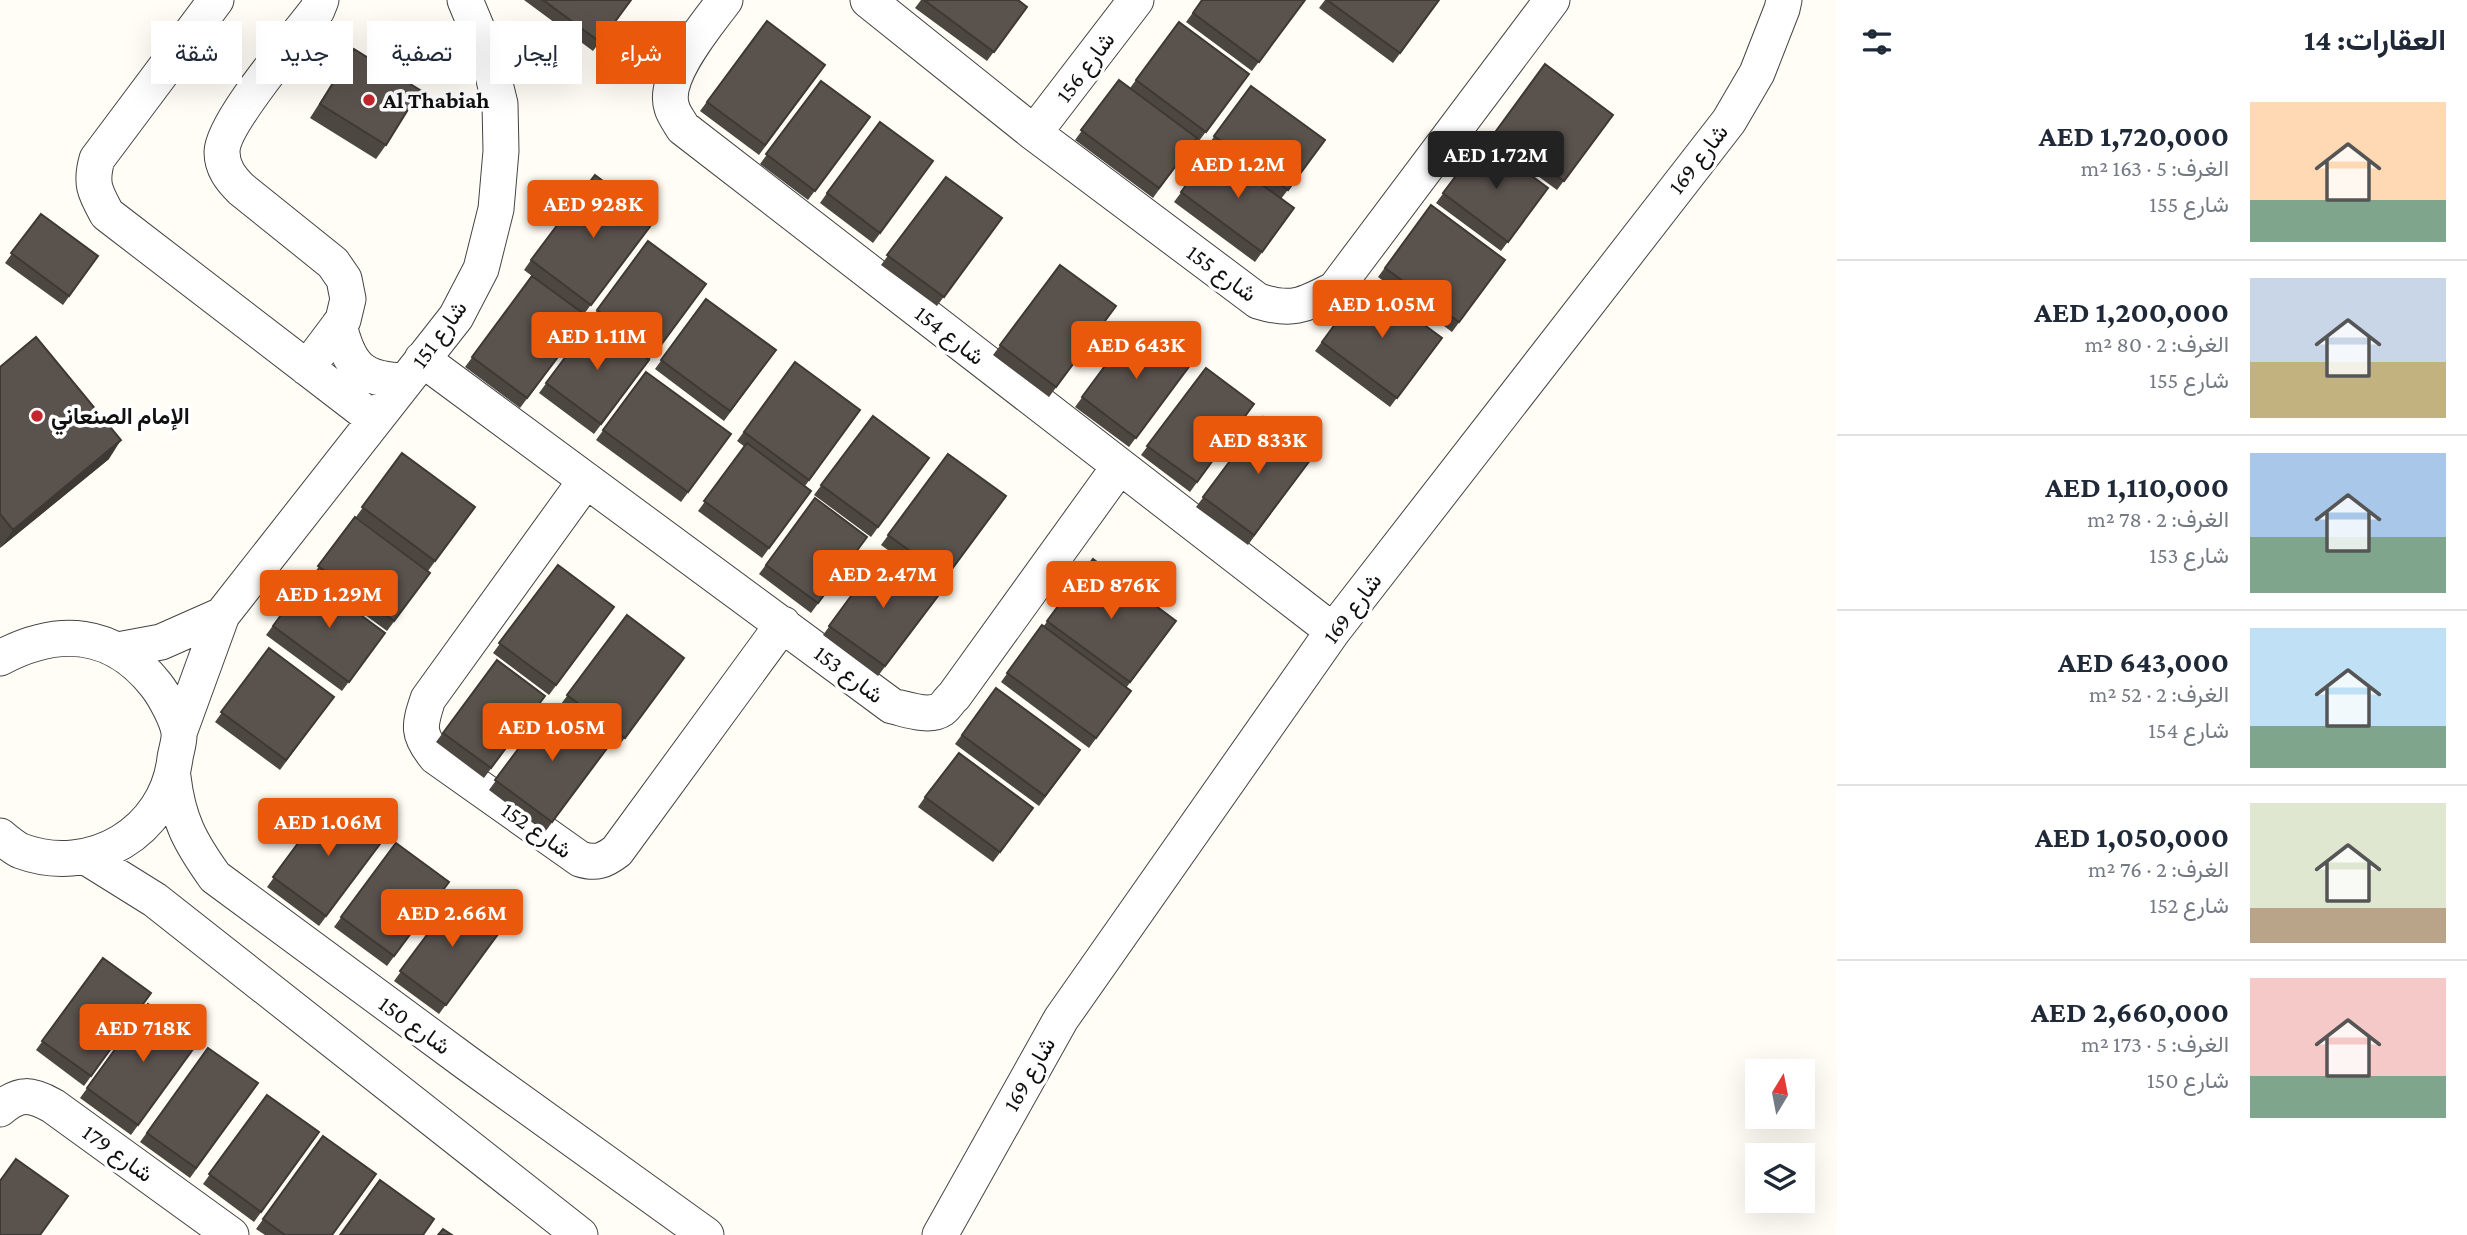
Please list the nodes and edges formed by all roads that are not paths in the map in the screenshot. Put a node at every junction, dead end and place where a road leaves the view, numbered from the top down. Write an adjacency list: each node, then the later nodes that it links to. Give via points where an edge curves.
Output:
1 (216, 0): 11 (street, via 97,159 94,187 107,214)
2 (321, 0): 10 (street, via 235,117 222,154 228,176 241,189 339,271 348,299)
3 (464, 0): 12 (street, شارع 151, via 488,55 500,104 496,209 481,269 456,317)
4 (725, 0): 14 (street, شارع 154, via 690,46 673,79 671,106 683,128)
5 (868, 0): 9 (street, شارع 155)
6 (1136, 0): 9 (street, شارع 156)
7 (1552, 0): 9 (street, شارع 155, via 1335,289 1306,305 1279,308 1258,301)
8 (1784, 0): 18 (street, شارع 169, via 1757,73 1729,121)
9 (1034, 133)
10 (339, 325): 11 (street); 12 (street, via 352,361 365,374 378,379)
11 (307, 368): 13 (street)
12 (413, 370): 13 (street, شارع 151); 15 (street, شارع 153)
13 (375, 419): 16 (street, شارع 151)
14 (1119, 467): 17 (street, شارع 153, via 942,709 930,712 892,706); 18 (street, شارع 154)
15 (586, 480): 17 (street, شارع 153); 17 (street, شارع 152, via 428,699 420,733 436,758 571,854 593,863 606,859 617,851)
16 (222, 615): 19 (street, شارع 151, via 161,642); 21 (street, شارع 151)
17 (783, 624)
18 (1333, 631): 29 (street, شارع 169, via 1061,1019)
19 (118, 650): 20 (street, via 88,639 56,638 25,645); 21 (street, via 144,669 163,694)
20 (0, 658)
21 (179, 733): 22 (street, شارع 151)
22 (173, 777): 24 (street, via 160,805 141,829 115,847); 28 (street, شارع 150, via 186,830 215,877)
23 (7, 847): 24 (street, via 55,858)
24 (86, 857): 27 (street, via 155,900)
25 (0, 1109): 26 (street, شارع 179, via 22,1096 35,1096)
26 (231, 1235)
27 (580, 1235)
28 (706, 1235)
29 (941, 1235)

